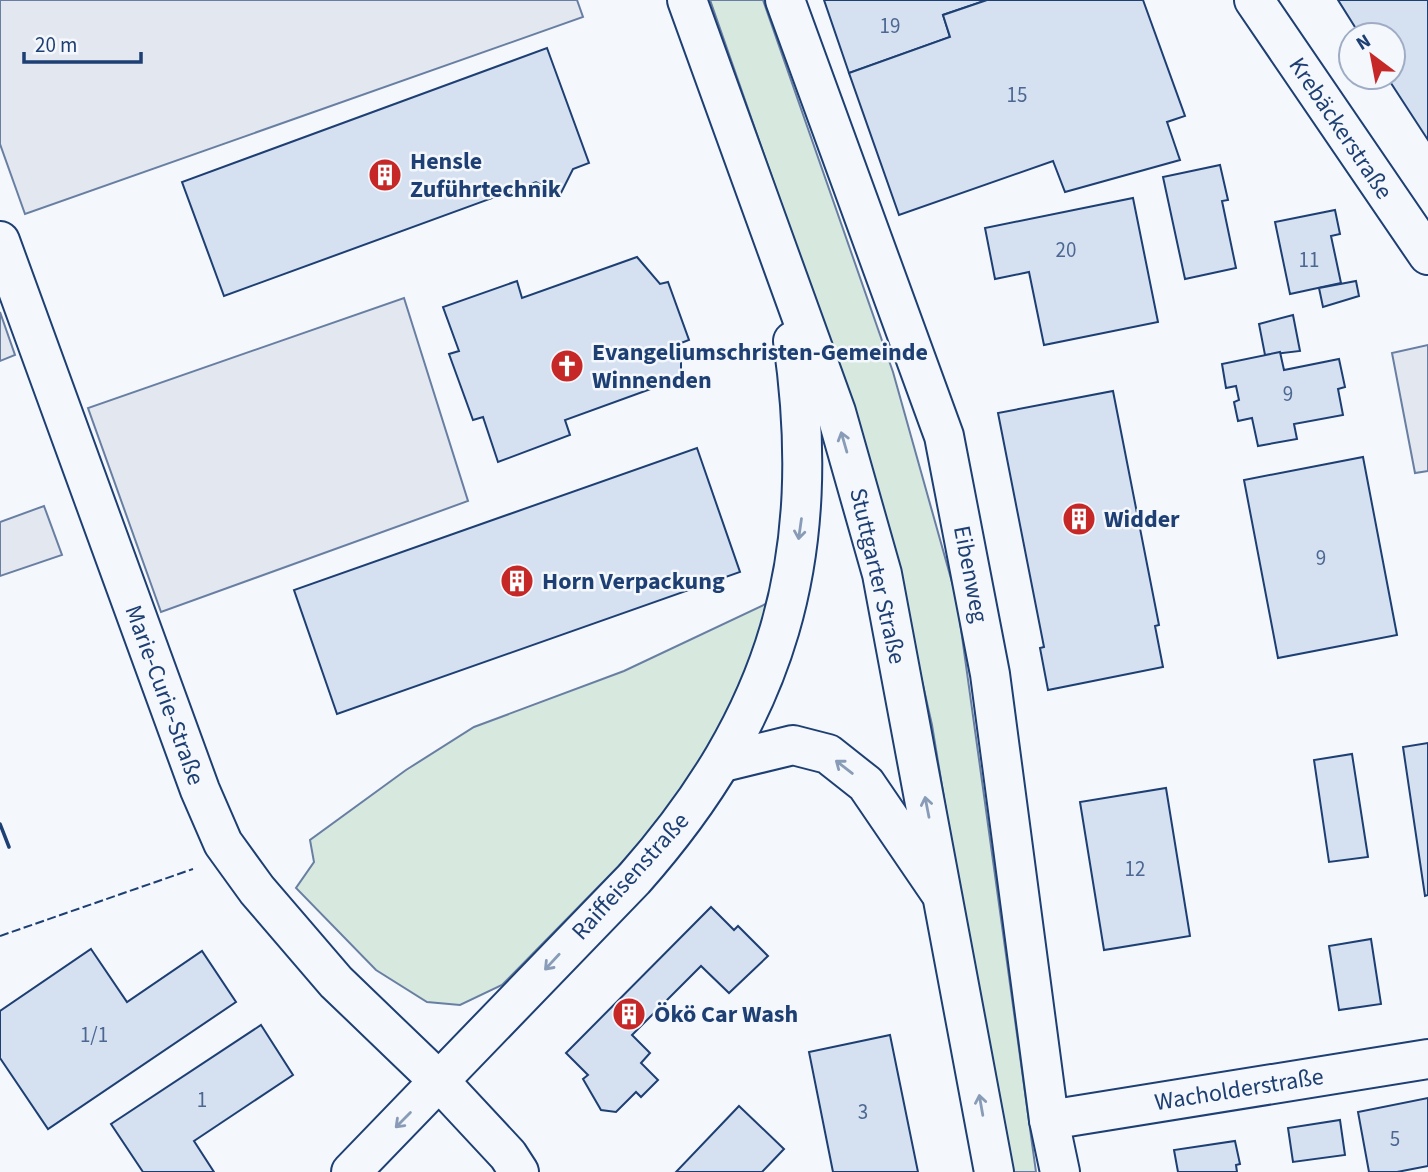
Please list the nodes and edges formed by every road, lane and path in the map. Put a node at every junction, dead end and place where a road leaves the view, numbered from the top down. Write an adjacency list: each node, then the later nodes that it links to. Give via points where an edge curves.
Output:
1 (687, 0): 6 (street, Stuttgarter Straße)
2 (785, 0): 11 (street, Eibenweg, via 944,436 990,674)
3 (1254, 0): 5 (street, Krebäckerstraße)
4 (0, 241): 10 (street, Marie-Curie-Straße, via 223,843 336,982)
5 (1428, 255)
6 (782, 267): 7 (street, Raiffeisenstraße, one-way to 7, via 803,408 802,520 789,595 771,660); 8 (street, Stuttgarter Straße, one-way to 6, via 882,574 836,412)
7 (723, 762): 8 (street, one-way to 7, via 866,784 828,754 793,745); 10 (street, Raiffeisenstraße, one-way to 10, via 677,830)
8 (944, 898): 14 (street, Stuttgarter Straße, one-way to 8)
9 (1428, 1059): 11 (street, Wacholderstraße)
10 (440, 1082): 12 (street, Raiffeisenstraße, one-way to 12); 13 (street, Marie-Curie-Straße)
11 (1049, 1120): 15 (street, Eibenweg)
12 (351, 1172)
13 (519, 1172)
14 (993, 1172)
15 (1060, 1172)

